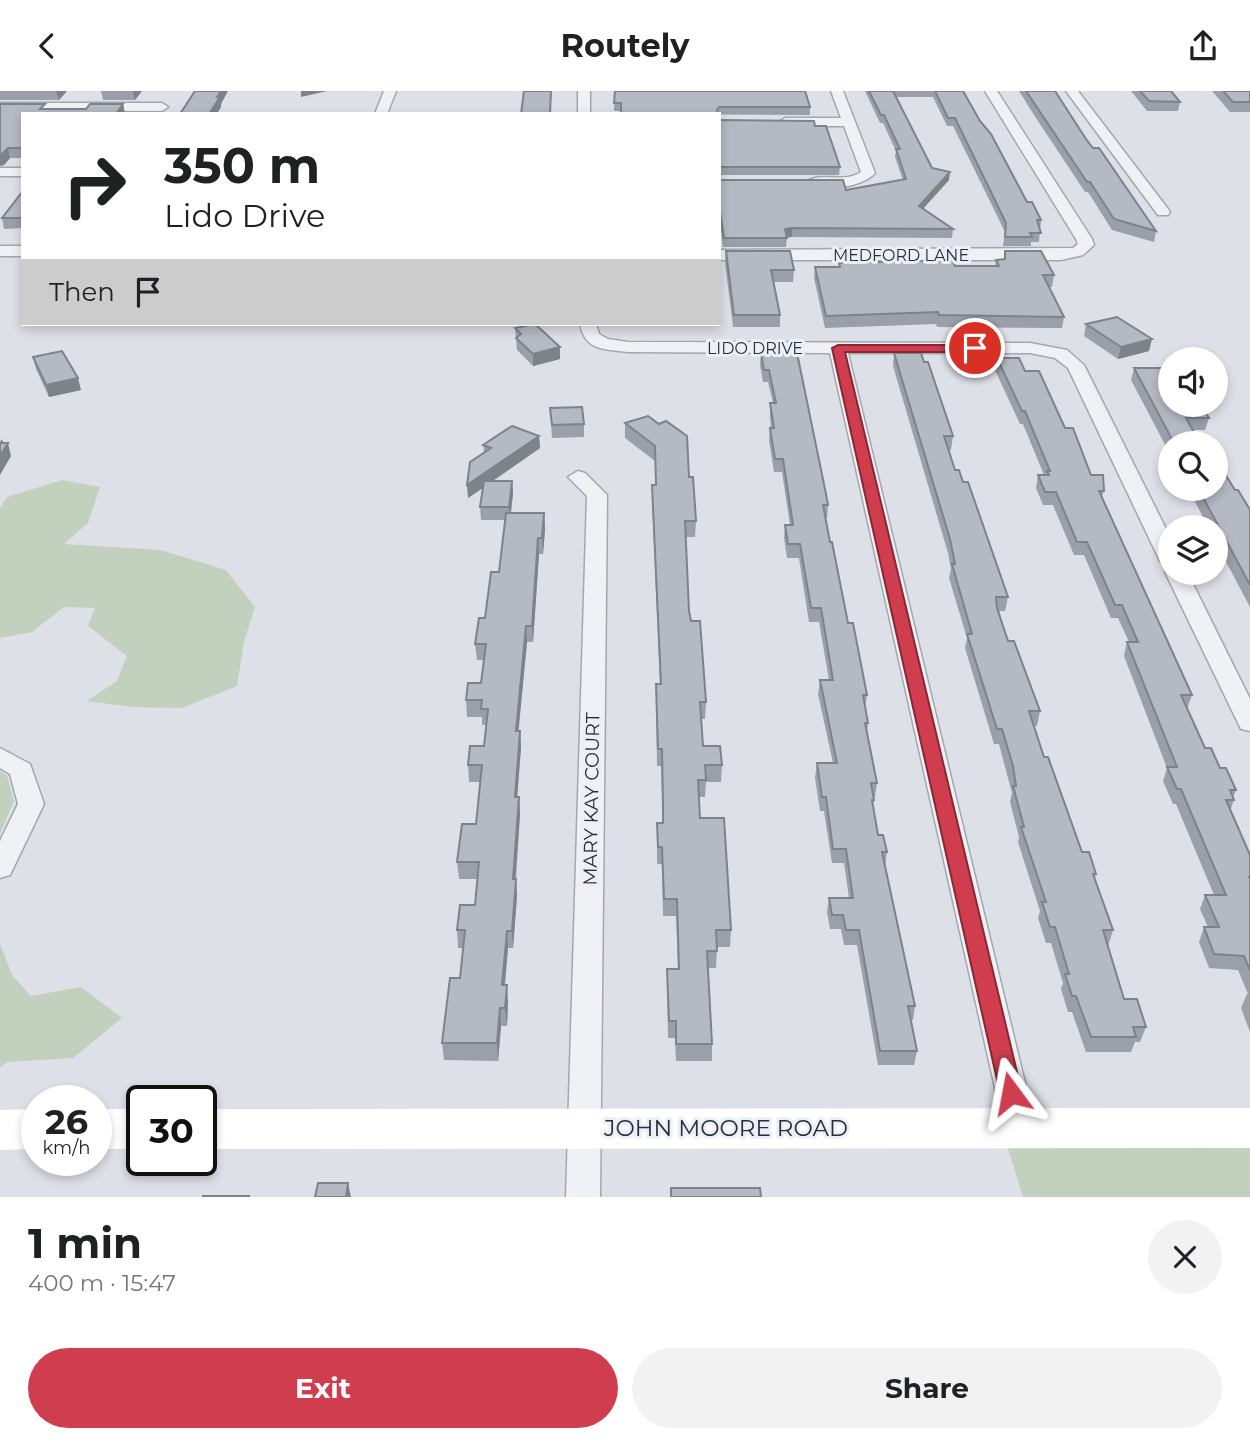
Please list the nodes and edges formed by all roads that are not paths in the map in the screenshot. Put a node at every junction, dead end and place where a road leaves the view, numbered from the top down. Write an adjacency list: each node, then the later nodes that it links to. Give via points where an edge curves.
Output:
1 (390, 91): 8 (street)
2 (584, 91): 9 (street)
3 (837, 91): 11 (street)
4 (991, 91): 18 (street, via 1084,239)
5 (1072, 91): 15 (street)
6 (0, 107): 7 (street)
7 (163, 107)
8 (382, 112)
9 (584, 112)
10 (771, 122): 11 (street)
11 (849, 122): 14 (street, via 868,171 863,178)
12 (0, 173): 13 (street)
13 (21, 173)
14 (803, 182)
15 (1163, 212)
16 (0, 251): 17 (street)
17 (21, 251)
18 (1081, 251): 19 (street, MEDFORD LANE, via 1061,255)
19 (721, 255)
20 (588, 326): 21 (street, LIDO DRIVE, via 595,339 618,347)
21 (838, 348): 23 (street, LIDO DRIVE, via 1030,348 1055,352 1075,365); 28 (street)
22 (578, 477): 33 (street, MARY KAY COURT, via 597,495)
23 (1158, 534)
24 (1182, 585): 25 (street)
25 (1250, 723)
26 (0, 756): 27 (street, via 21,770 31,804)
27 (0, 868)
28 (1020, 1128): 29 (street, JOHN MOORE ROAD); 33 (street, JOHN MOORE ROAD)
29 (1250, 1128)
30 (0, 1129): 31 (street)
31 (21, 1129)
32 (217, 1129): 33 (street, JOHN MOORE ROAD)
33 (585, 1129): 34 (street)
34 (583, 1197)

